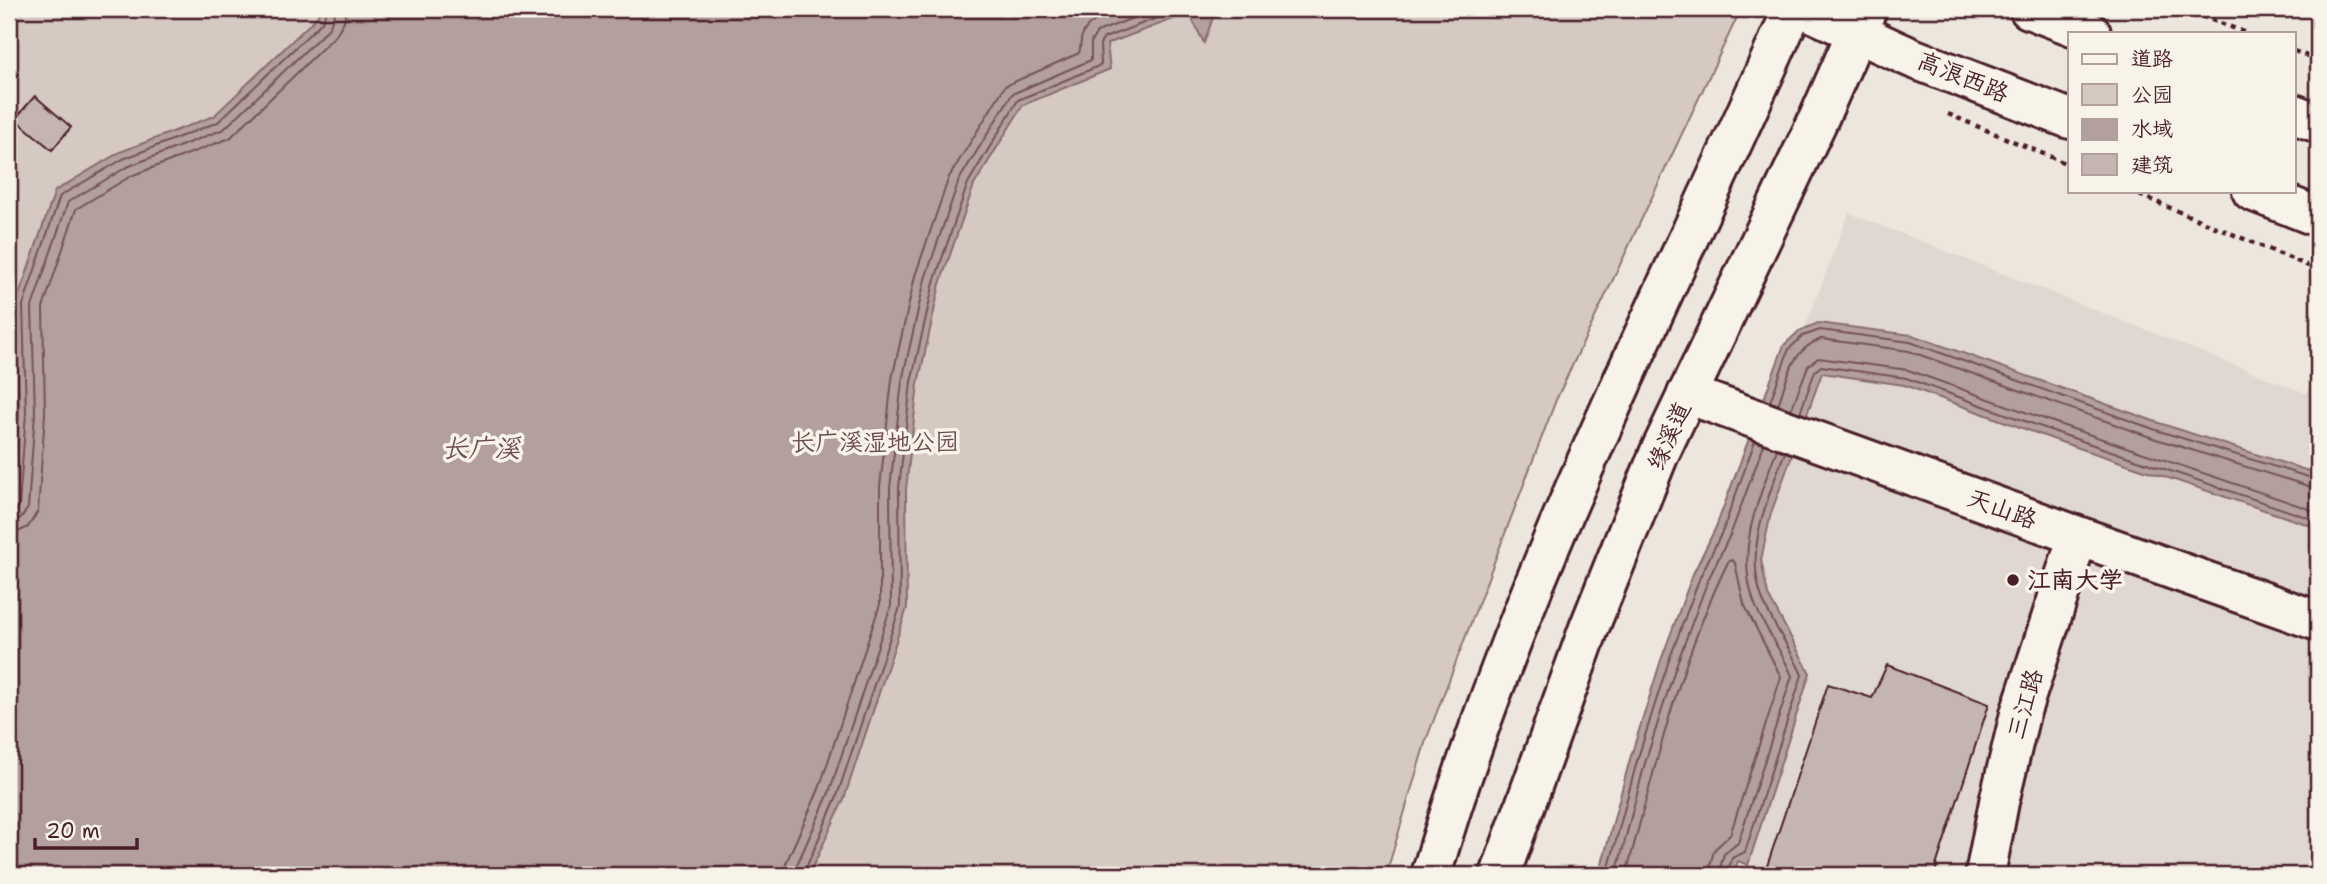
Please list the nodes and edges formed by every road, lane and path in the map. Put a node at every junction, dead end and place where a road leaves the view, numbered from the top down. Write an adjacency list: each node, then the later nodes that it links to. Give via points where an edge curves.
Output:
1 (1793, 9): 20 (main road, via 1620,385 1504,659)
2 (1805, 9): 5 (main road, 高浪西路)
3 (2029, 9): 6 (main road)
4 (2183, 9): 7 (path)
5 (1862, 20): 11 (main road, 高浪西路, via 1912,58); 17 (main road, 缘溪道)
6 (2088, 32)
7 (2244, 32)
8 (2296, 52): 9 (path)
9 (2318, 60)
10 (2296, 115): 12 (main road)
11 (2068, 118)
12 (2318, 123)
13 (2132, 192): 16 (path)
14 (2255, 192): 15 (main road)
15 (2318, 217)
16 (2318, 270)
17 (1687, 394): 18 (main road, 天山路); 21 (main road, 缘溪道, via 1589,628)
18 (2078, 536): 19 (main road, 天山路); 22 (main road, 三江路, via 2020,714)
19 (2318, 621)
20 (1431, 875)
21 (1500, 875)
22 (1985, 875)

